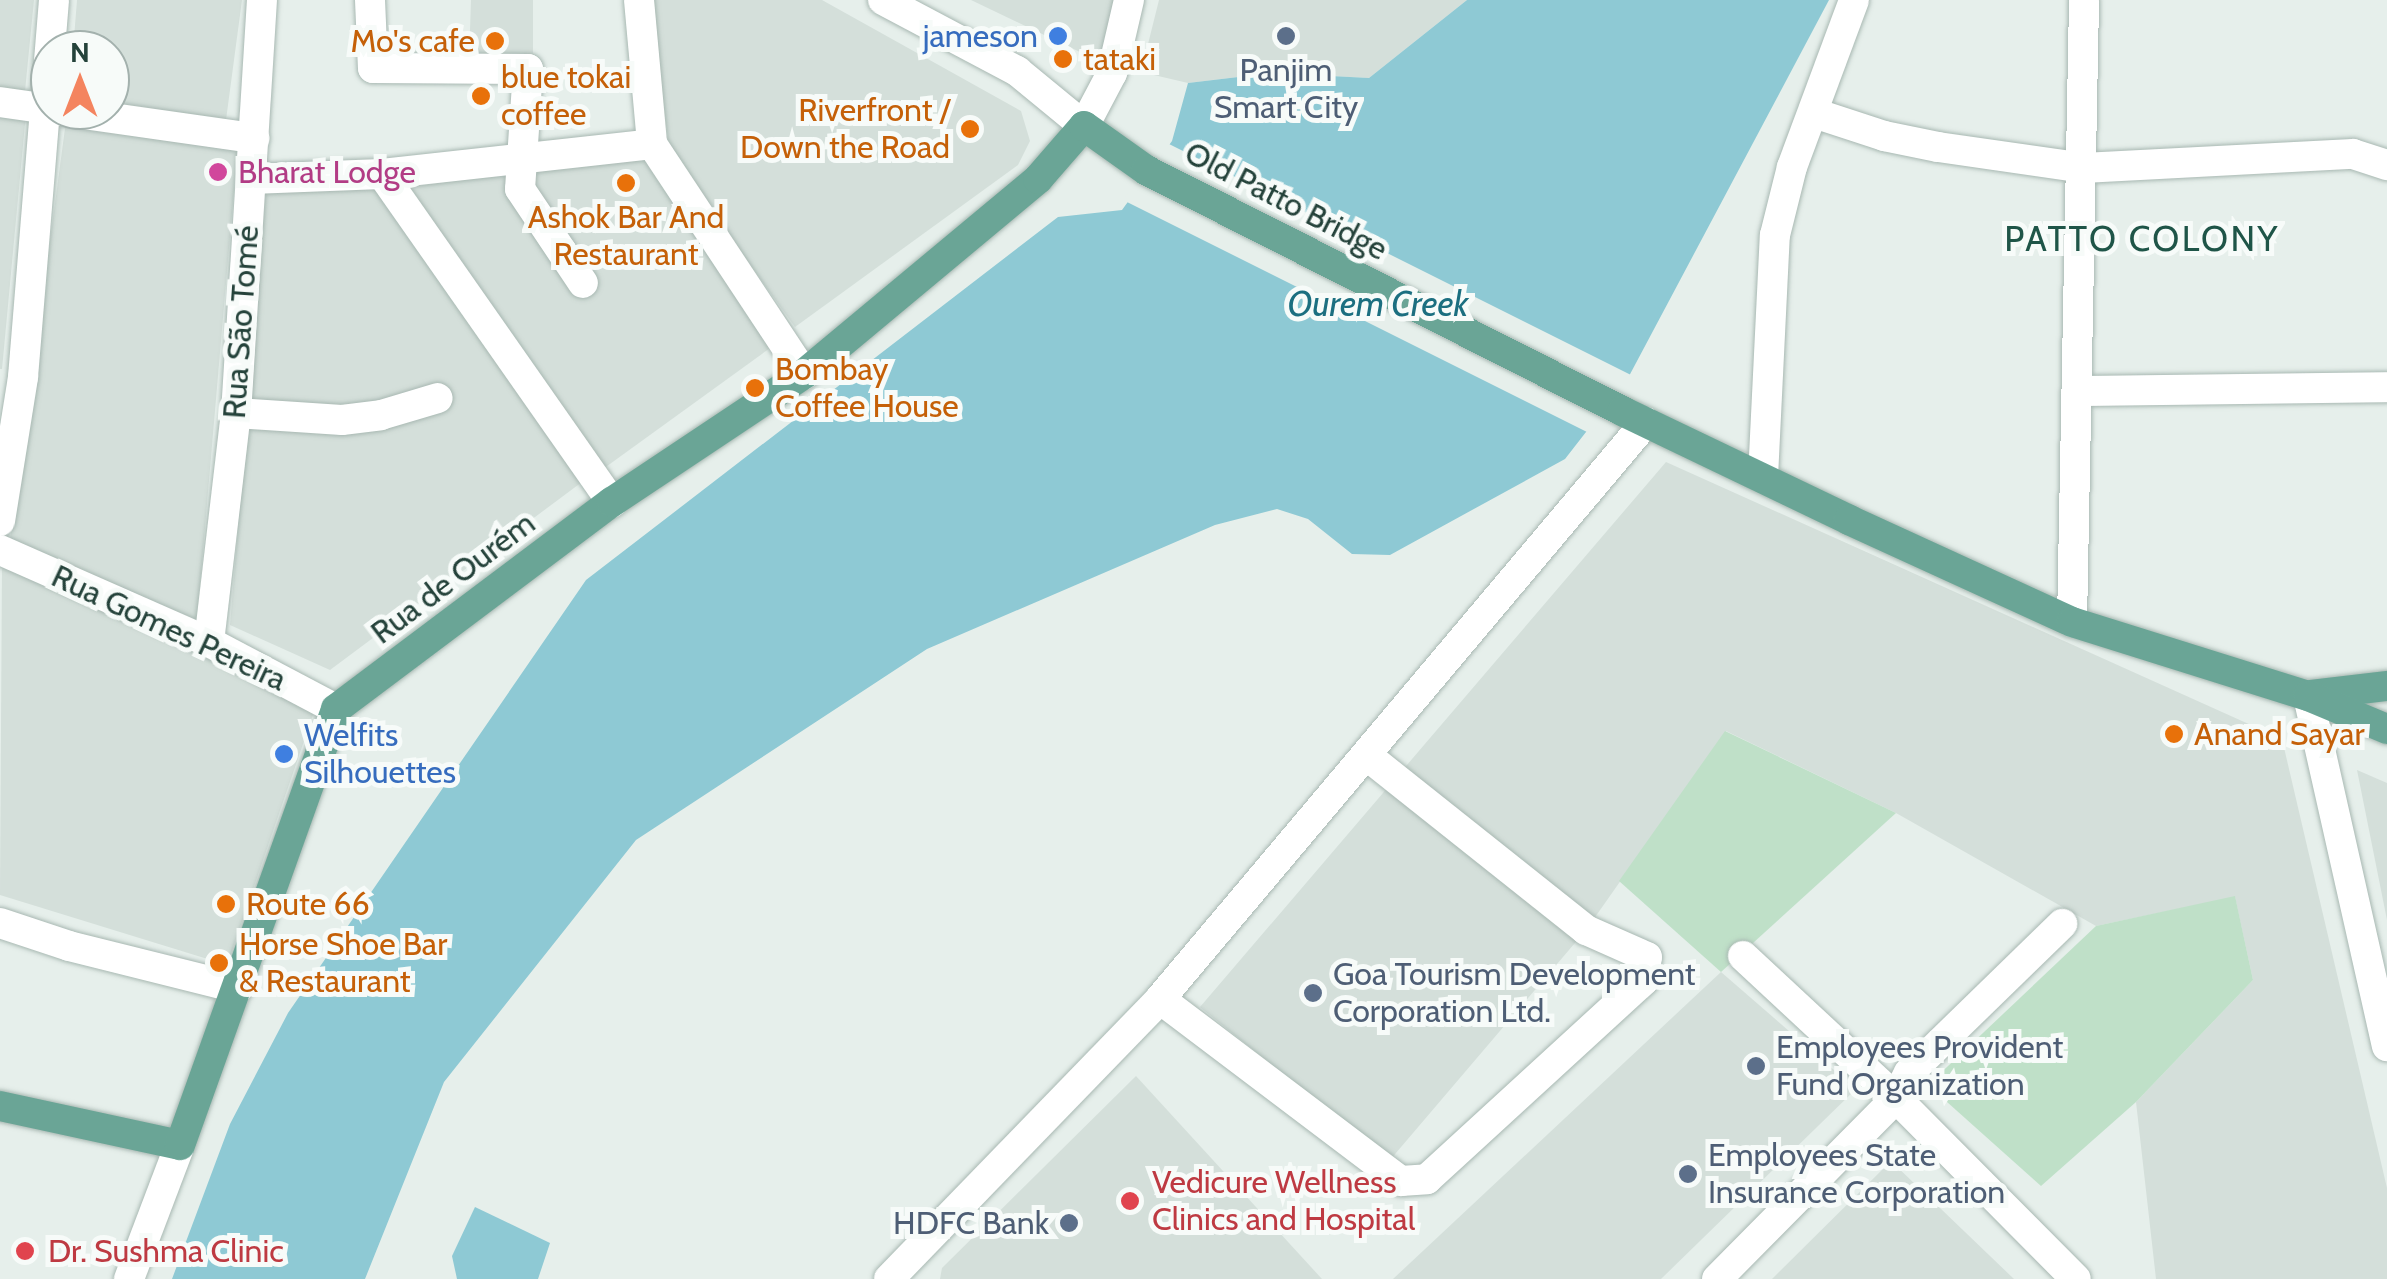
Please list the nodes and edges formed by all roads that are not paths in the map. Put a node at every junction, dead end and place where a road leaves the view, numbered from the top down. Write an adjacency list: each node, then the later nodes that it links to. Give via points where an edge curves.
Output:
1 (54, 0): 9 (street)
2 (262, 0): 16 (street, Rua São Tomé)
3 (370, 0): 18 (street, via 374,68 528,69)
4 (639, 0): 17 (street)
5 (883, 0): 14 (street, via 1018,71)
6 (1129, 0): 14 (street, via 1112,73)
7 (1854, 0): 12 (street)
8 (2084, 0): 20 (street)
9 (52, 30)
10 (0, 102): 11 (street)
11 (30, 107)
12 (1814, 113): 20 (street, via 1938,148); 30 (street, via 1775,235)
13 (130, 121): 16 (street)
14 (1084, 126): 24 (main road, Rua de Ourém, via 1038,178); 29 (main road, Old Patto Bridge, via 1146,170)
15 (43, 130): 32 (street, via 24,377)
16 (254, 138): 22 (street, Rua São Tomé)
17 (652, 144): 18 (street); 24 (street)
18 (520, 159): 21 (street); 23 (street, via 520,189)
19 (2387, 164): 20 (street, via 2353,154)
20 (2083, 168): 26 (street)
21 (382, 174): 22 (street); 31 (street)
22 (251, 179): 28 (street, Rua São Tomé)
23 (584, 283)
24 (804, 374): 31 (main road, Rua de Ourém)
25 (2387, 387): 26 (street)
26 (2079, 391): 34 (street)
27 (438, 398): 28 (street, via 342,420)
28 (236, 412): 35 (street, Rua São Tomé)
29 (1634, 416): 30 (main road, Old Patto Bridge); 40 (street)
30 (1764, 477): 34 (main road, Old Patto Bridge)
31 (612, 502): 38 (main road, Rua de Ourém)
32 (0, 521)
33 (0, 550): 35 (street, Rua Gomes Pereira)
34 (2072, 622): 37 (main road, Old Patto Bridge)
35 (209, 642): 38 (street, Rua Gomes Pereira)
36 (2387, 686): 37 (main road)
37 (2308, 696): 39 (main road, Old Patto Bridge); 46 (street)
38 (336, 709): 44 (main road)
39 (2387, 728)
40 (1367, 756): 45 (street); 45 (street, via 1586,930 1647,957 1644,980 1427,1179 1401,1181)
41 (0, 922): 44 (street)
42 (2062, 924): 47 (street, via 1910,1073)
43 (1743, 956): 47 (street)
44 (238, 988): 49 (main road)
45 (1160, 999): 51 (street)
46 (2387, 1046)
47 (1896, 1098): 52 (street); 53 (street)
48 (0, 1106): 49 (main road)
49 (180, 1144): 50 (street)
50 (129, 1279)
51 (889, 1279)
52 (1717, 1279)
53 (2076, 1279)

